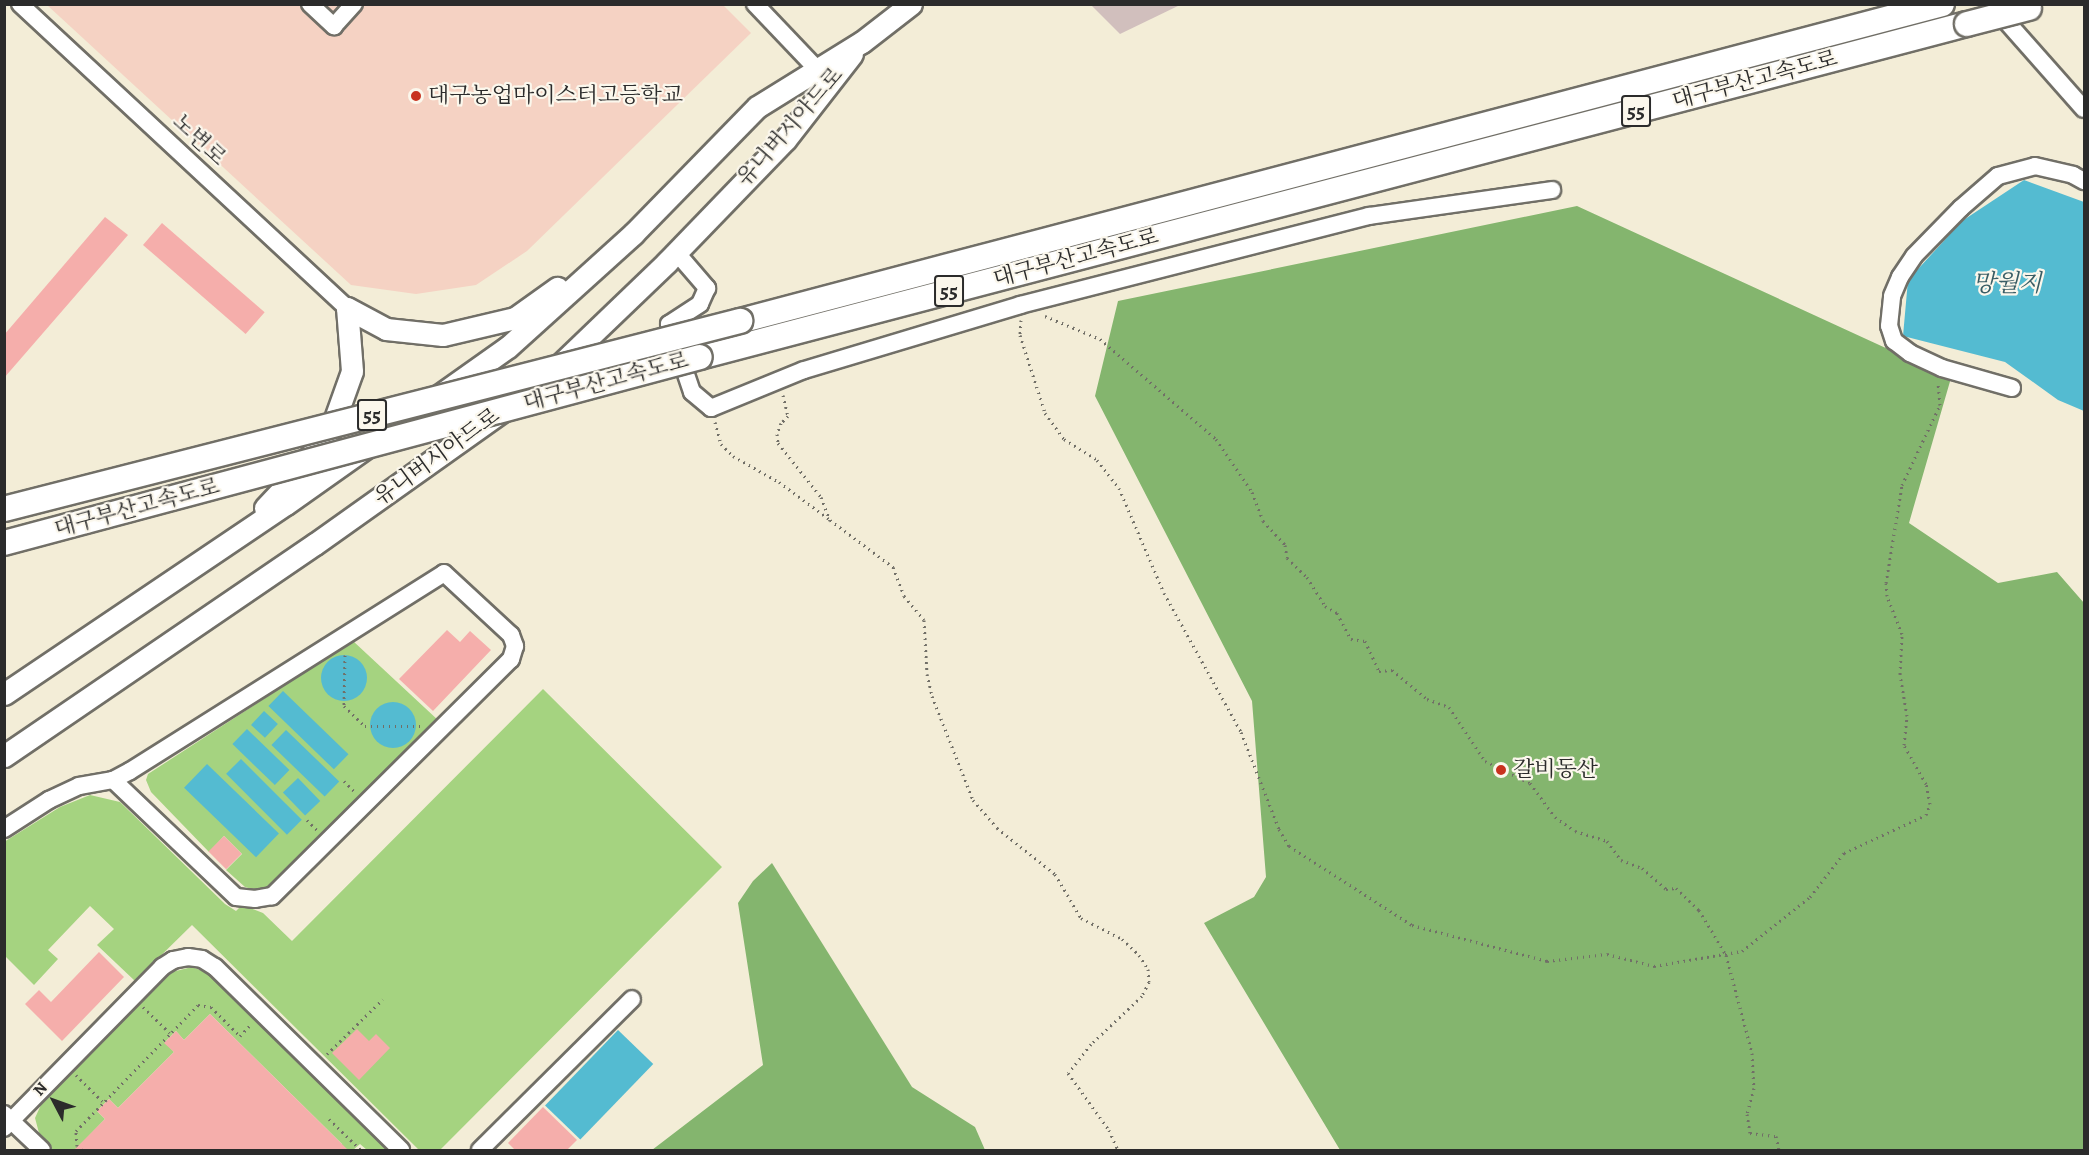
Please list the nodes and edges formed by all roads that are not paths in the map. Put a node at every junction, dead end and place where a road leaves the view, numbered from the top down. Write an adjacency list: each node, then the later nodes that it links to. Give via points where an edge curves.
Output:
1 (20, 4): 16 (street, 노변로)
2 (310, 4): 3 (street, via 334,26)
3 (354, 4)
4 (755, 4): 10 (street)
5 (911, 4): 9 (main road, 유니버시아드로)
6 (1942, 4): 18 (highway, 대구부산고속도로 / 55, bridge, via 740,321)
7 (1991, 4): 11 (street)
8 (2037, 6): 20 (highway, 대구부산고속도로 / 55, bridge)
9 (862, 42): 10 (main road, 유니버시아드로); 15 (main road, 유니버시아드로, via 785,140)
10 (817, 69): 14 (main road, 유니버시아드로, via 757,107)
11 (2085, 110)
12 (2085, 181): 17 (street, via 2035,166 1998,177 1914,256 1892,296 1889,326 1894,341 1937,366)
13 (1552, 190): 15 (street, via 1369,216 804,370 711,408 692,392 669,324 700,304 707,288)
14 (633, 234): 16 (main road, via 515,318 443,335 386,328); 19 (main road, 유니버시아드로, via 508,347)
15 (676, 252): 22 (main road, 유니버시아드로, via 540,384 315,544)
16 (347, 308): 19 (main road, via 352,371 332,427 297,474)
17 (2012, 388)
18 (4, 509)
19 (241, 535): 21 (main road, 유니버시아드로)
20 (4, 543)
21 (4, 694)
22 (4, 756)
23 (113, 780): 23 (street, via 236,897 272,896 511,659 515,646 511,635 444,573); 24 (street, via 79,786)
24 (4, 829)
25 (632, 999): 29 (street)
26 (7, 1121): 27 (street); 28 (street, via 162,967 189,957 215,967)
27 (42, 1150)
28 (401, 1150)
29 (480, 1150)

